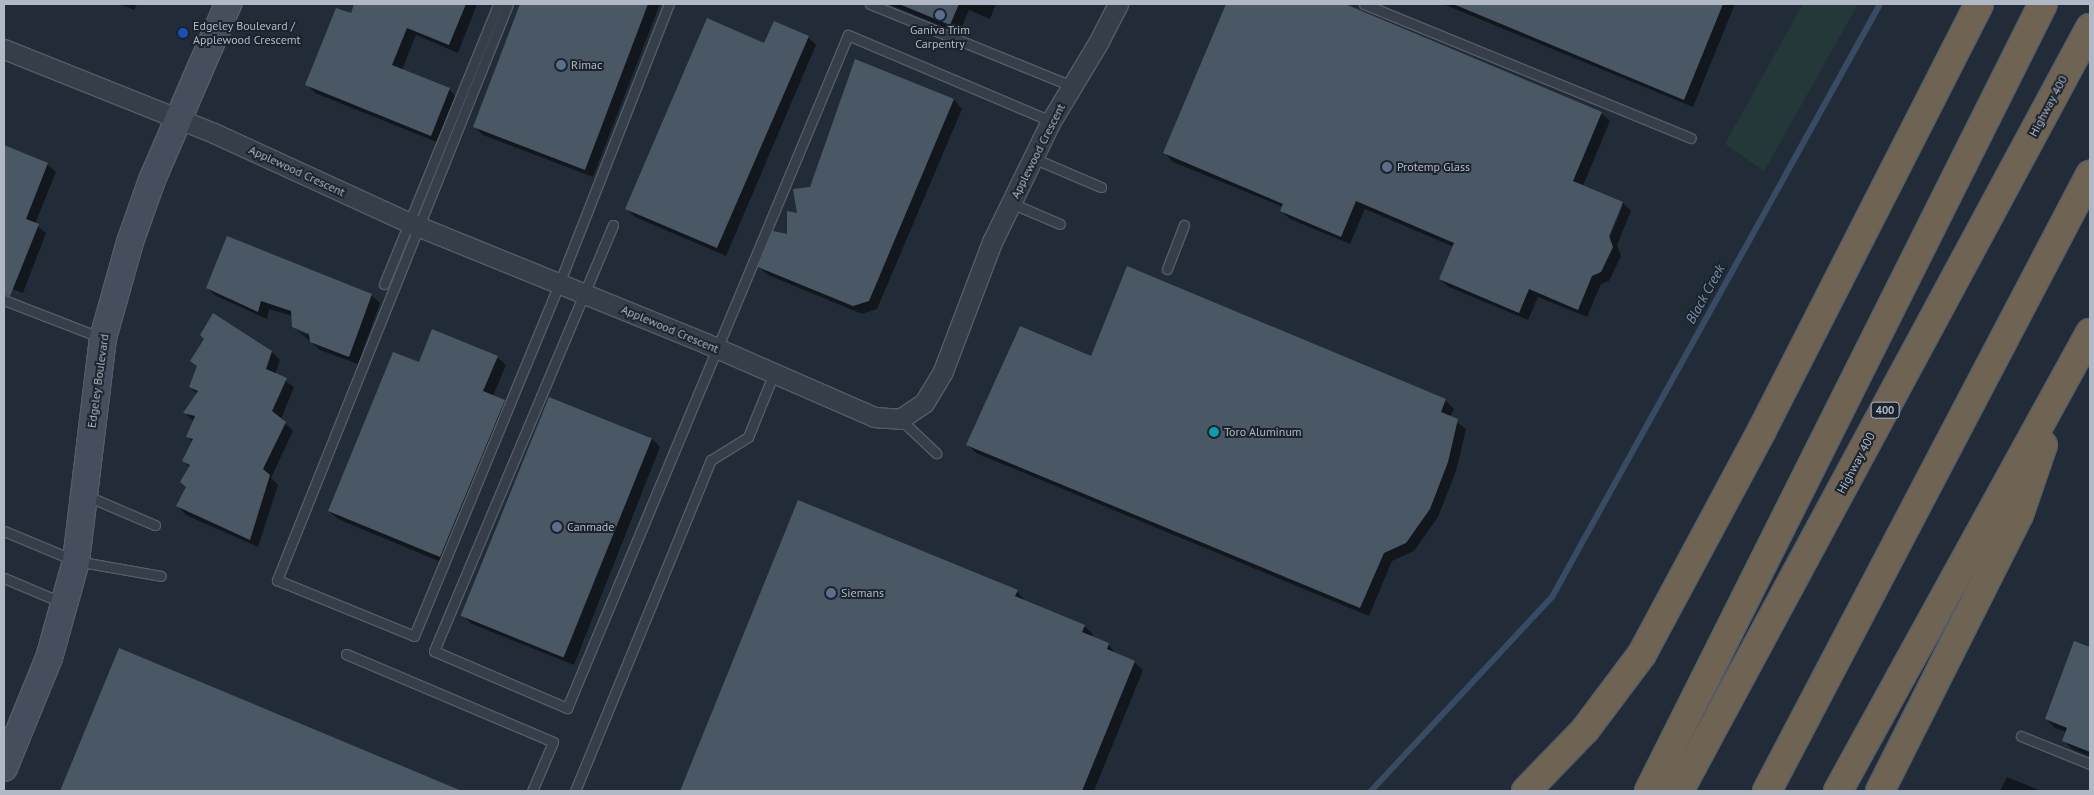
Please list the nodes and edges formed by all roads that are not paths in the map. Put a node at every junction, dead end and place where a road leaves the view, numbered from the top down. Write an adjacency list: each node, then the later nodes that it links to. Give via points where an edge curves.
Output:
1 (228, 4): 13 (street, Edgeley Boulevard)
2 (498, 4): 21 (lane)
3 (508, 4): 21 (lane)
4 (669, 4): 26 (lane)
5 (870, 4): 12 (lane)
6 (1118, 4): 12 (street, Applewood Crescent)
7 (1364, 4): 15 (lane)
8 (1979, 4): 49 (highway, via 1784,389 1642,654 1586,730)
9 (2043, 4): 50 (highway)
10 (2090, 28): 51 (highway, Highway 400 / 400)
11 (4, 49): 13 (street, Applewood Crescent)
12 (1072, 86): 14 (street, Applewood Crescent)
13 (180, 119): 21 (street, Applewood Crescent); 30 (street, Edgeley Boulevard, via 152,180 130,242)
14 (1051, 121): 16 (street, Applewood Crescent); 31 (lane, via 848,36)
15 (1691, 138)
16 (1033, 158): 18 (lane); 19 (street, Applewood Crescent)
17 (2090, 176): 52 (highway)
18 (1101, 187)
19 (1011, 203): 20 (lane); 34 (street, Applewood Crescent, via 992,242 943,371 924,403)
20 (1060, 224)
21 (415, 225): 25 (lane); 26 (street, Applewood Crescent); 26 (lane, via 277,580 414,636)
22 (613, 225): 27 (lane)
23 (1184, 225): 24 (lane)
24 (1167, 269)
25 (384, 284)
26 (559, 284): 27 (street, Applewood Crescent)
27 (584, 294): 31 (street, Applewood Crescent); 31 (lane, via 434,651 567,708)
28 (4, 300): 30 (lane)
29 (2090, 332): 32 (highway)
30 (103, 338): 36 (street, Edgeley Boulevard)
31 (716, 349): 33 (street, Applewood Crescent)
32 (2069, 372): 53 (highway); 54 (highway, via 2019,515)
33 (774, 374): 34 (street, Applewood Crescent, via 874,417); 48 (lane, via 748,437 711,460)
34 (900, 419): 35 (lane)
35 (936, 453)
36 (84, 495): 37 (lane); 39 (street, Edgeley Boulevard)
37 (156, 525)
38 (4, 531): 39 (lane)
39 (76, 561): 40 (lane); 42 (street, Edgeley Boulevard)
40 (161, 576)
41 (4, 578): 42 (lane)
42 (66, 604): 46 (street, Edgeley Boulevard, via 49,658)
43 (346, 654): 47 (lane, via 553,742)
44 (2021, 736): 45 (lane)
45 (2090, 764)
46 (4, 768)
47 (532, 791)
48 (575, 791)
49 (1526, 791)
50 (1649, 791)
51 (1679, 791)
52 (1767, 791)
53 (1838, 791)
54 (1880, 791)

